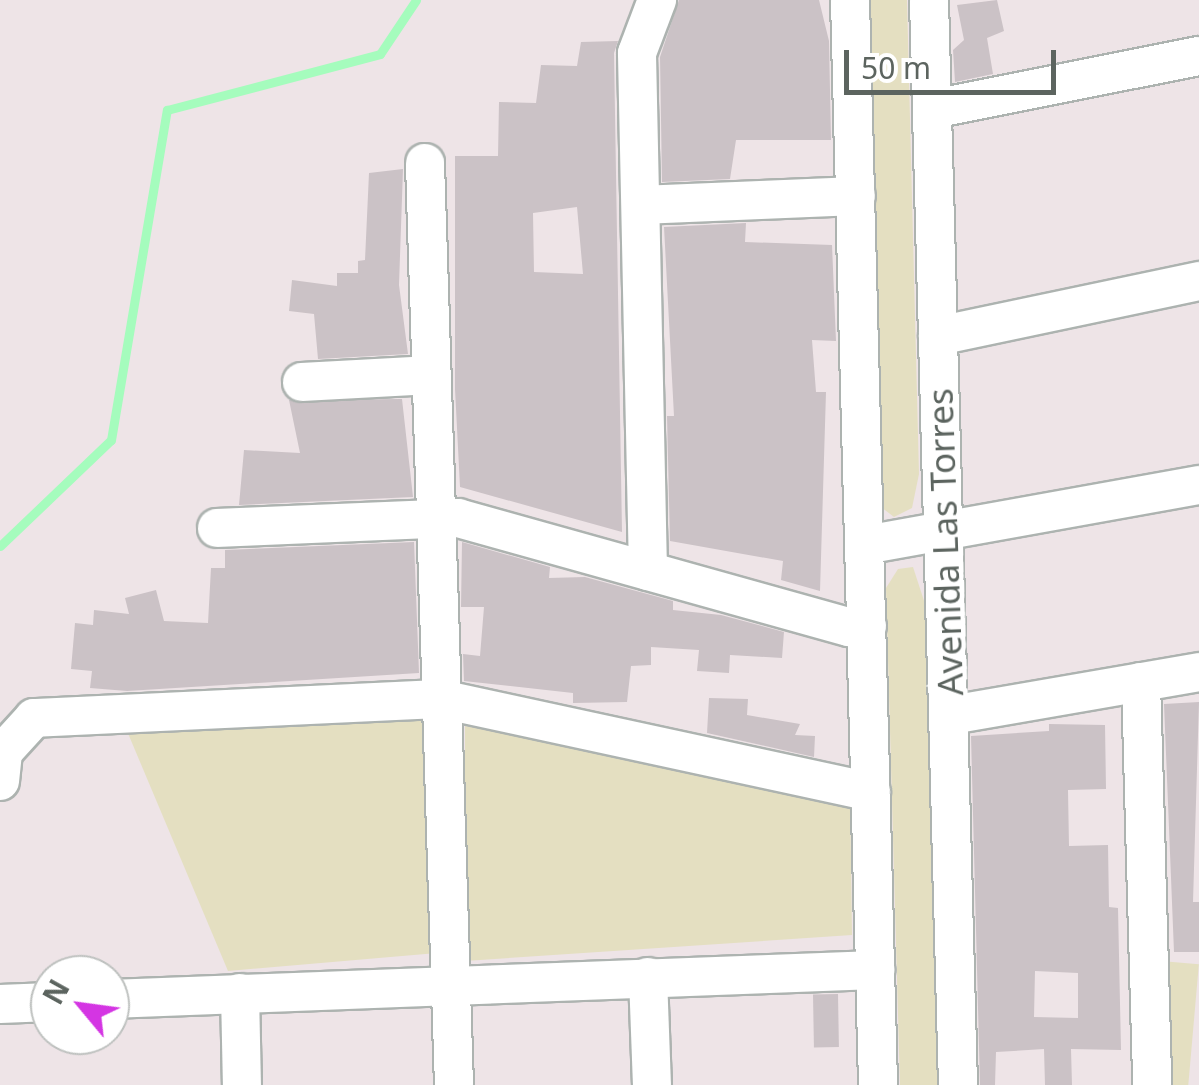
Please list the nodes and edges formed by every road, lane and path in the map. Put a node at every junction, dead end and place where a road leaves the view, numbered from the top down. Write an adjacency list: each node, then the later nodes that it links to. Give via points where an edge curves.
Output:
1 (657, 0): 8 (street, via 637,53)
2 (850, 0): 7 (street)
3 (928, 0): 5 (street, Avenida Las Torres)
4 (1199, 56): 5 (street)
5 (933, 110): 10 (street, Avenida Las Torres)
6 (424, 163): 11 (street)
7 (856, 196): 8 (street); 17 (street)
8 (641, 205): 18 (street)
9 (1199, 281): 10 (street)
10 (938, 336): 16 (street, Avenida Las Torres)
11 (432, 375): 12 (street); 14 (street)
12 (302, 382)
13 (1199, 485): 16 (street)
14 (436, 520): 15 (street); 18 (street, via 458,518); 22 (street)
15 (217, 528)
16 (943, 530): 17 (street); 23 (street, Avenida Las Torres)
17 (864, 545): 19 (street)
18 (648, 571): 19 (street, via 849,627)
19 (867, 626): 25 (street)
20 (1199, 672): 21 (street)
21 (1142, 682): 23 (street); 38 (street)
22 (442, 699): 24 (street, via 34,718 3,752); 25 (street); 28 (street)
23 (951, 715): 37 (street, Avenida Las Torres)
24 (0, 781)
25 (871, 792): 26 (street)
26 (876, 970): 27 (street); 36 (street)
27 (648, 977): 28 (street); 35 (street)
28 (450, 985): 29 (street); 34 (street)
29 (240, 993): 30 (street); 33 (street)
30 (130, 998)
31 (30, 1003): 32 (street)
32 (0, 1004)
33 (242, 1085)
34 (454, 1085)
35 (652, 1085)
36 (878, 1085)
37 (958, 1085)
38 (1152, 1085)

